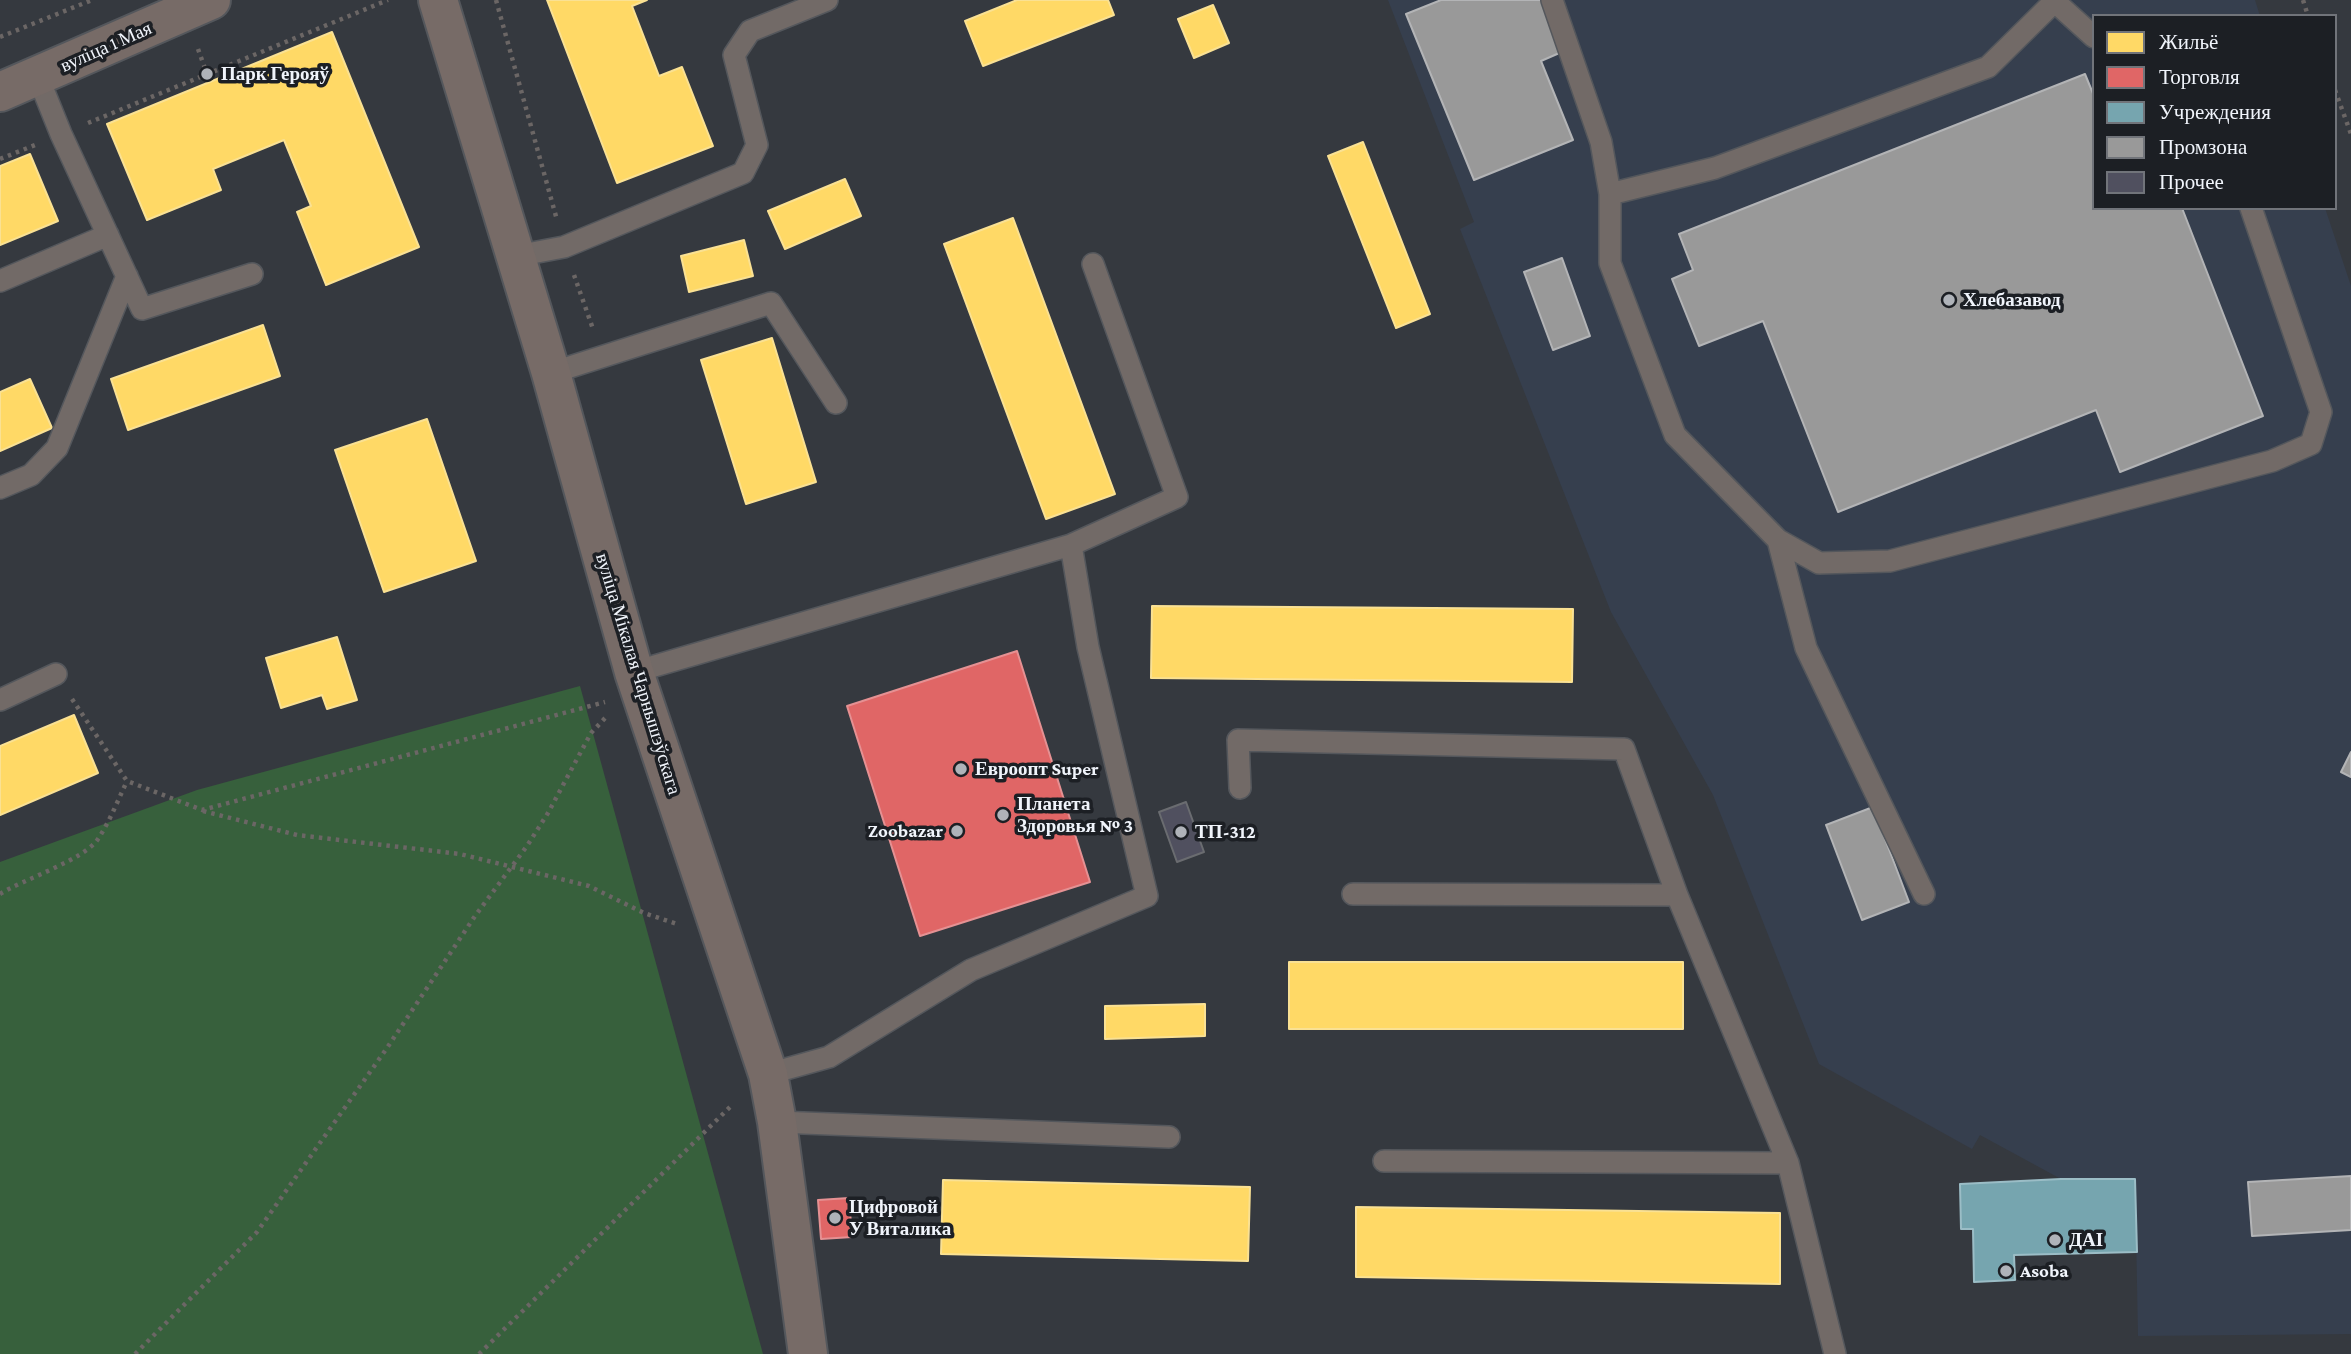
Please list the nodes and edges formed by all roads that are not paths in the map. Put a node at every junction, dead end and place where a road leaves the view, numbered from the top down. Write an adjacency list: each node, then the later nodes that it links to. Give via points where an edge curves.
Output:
1 (211, 0): 7 (street, вуліца 1 Мая)
2 (438, 0): 12 (street, вуліца Мікалая Чарнышэўскага)
3 (827, 0): 12 (lane, via 750,31 734,55 757,145 743,173 564,247)
4 (1552, 0): 9 (lane, via 1601,142)
5 (2055, 1): 6 (lane); 9 (lane, via 1988,67 1715,169)
6 (2092, 35)
7 (38, 77): 8 (street, вуліца 1 Мая); 11 (lane)
8 (0, 93)
9 (1610, 194): 20 (lane, via 1610,262 1675,435)
10 (2252, 210): 20 (lane, via 2321,412 2311,444 2272,461 1890,561 1819,563)
11 (108, 235): 15 (lane); 16 (lane)
12 (516, 256): 17 (street, вуліца Мікалая Чарнышэўскага)
13 (1093, 264): 21 (lane, via 1177,497)
14 (252, 274): 15 (lane, via 142,309)
15 (127, 276): 19 (lane, via 57,448 32,475)
16 (0, 281)
17 (551, 373): 18 (lane, via 771,303); 22 (street, вуліца Мікалая Чарнышэўскага)
18 (836, 403)
19 (0, 488)
20 (1777, 540): 27 (lane, via 1807,648)
21 (1071, 545): 22 (lane); 29 (lane, via 1088,647 1147,896 971,970 830,1058)
22 (634, 672): 29 (street, вуліца Мікалая Чарнышэўскага)
23 (56, 674): 24 (lane)
24 (0, 700)
25 (1240, 788): 28 (lane, via 1238,740 1624,750)
26 (1353, 894): 28 (lane)
27 (1924, 894)
28 (1677, 895): 33 (lane)
29 (768, 1074): 30 (street, вуліца Мікалая Чарнышэўскага)
30 (777, 1122): 31 (lane); 34 (street, вуліца Мікалая Чарнышэўскага)
31 (1170, 1137)
32 (1384, 1161): 33 (lane)
33 (1788, 1163): 35 (lane)
34 (808, 1354)
35 (1835, 1354)

